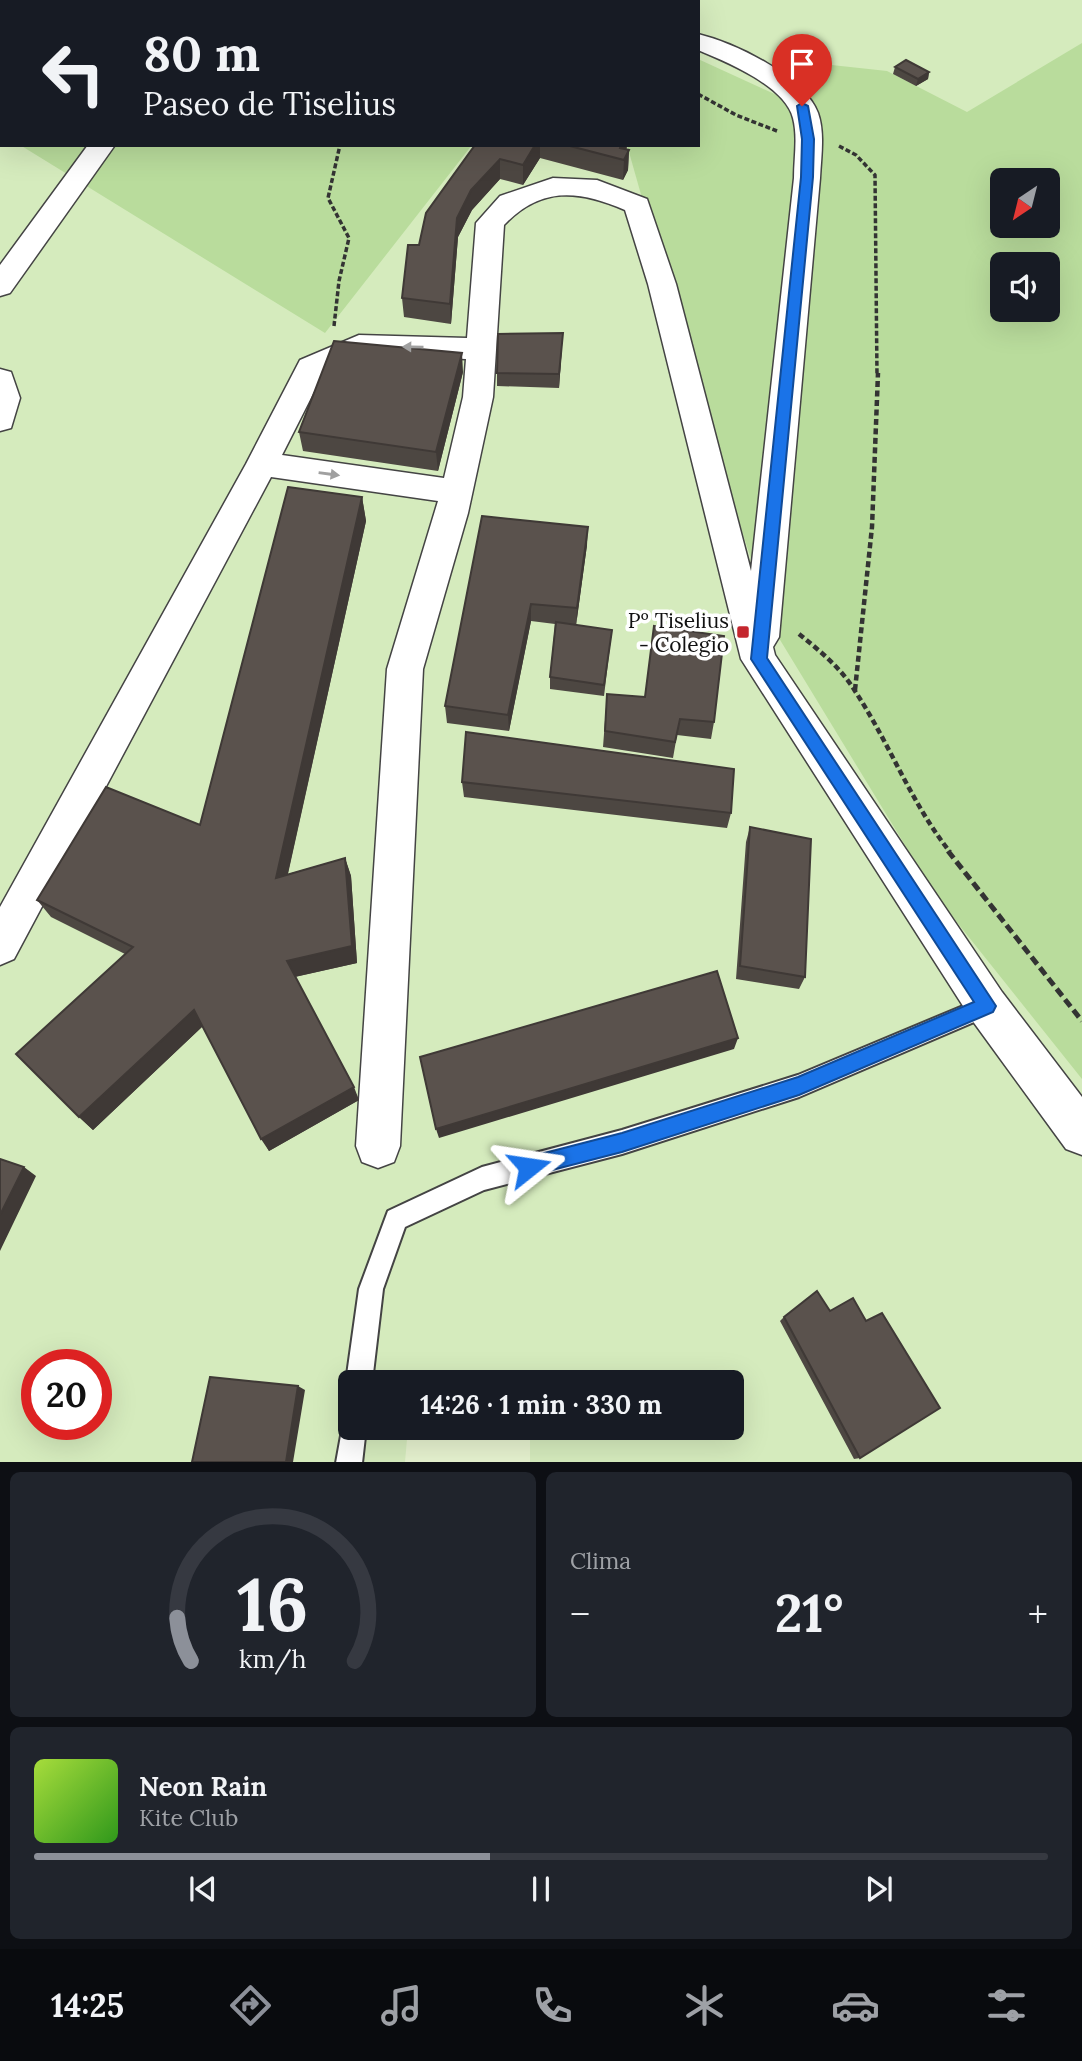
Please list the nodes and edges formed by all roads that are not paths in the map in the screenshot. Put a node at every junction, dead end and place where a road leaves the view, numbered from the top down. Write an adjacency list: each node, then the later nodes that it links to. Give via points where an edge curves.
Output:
1 (700, 42): 9 (street, via 769,76 802,106 808,139)
2 (101, 147): 3 (street)
3 (0, 286)
4 (481, 349): 7 (street, one-way to 7, via 359,345 311,367); 8 (street, via 478,397); 9 (street, via 489,223 510,202 554,186 597,188 637,205 662,284)
5 (0, 380): 6 (street, via 5,398)
6 (0, 420)
7 (262, 464): 8 (street, one-way to 8); 10 (street)
8 (457, 492): 13 (street, via 405,669)
9 (759, 659): 11 (street)
10 (0, 946)
11 (987, 1006): 12 (street); 14 (lane, via 799,1086 622,1142 482,1179 396,1219 371,1289)
12 (1082, 1133)
13 (378, 1146)
14 (361, 1370)
15 (352, 1440): 16 (lane)
16 (349, 1462)

